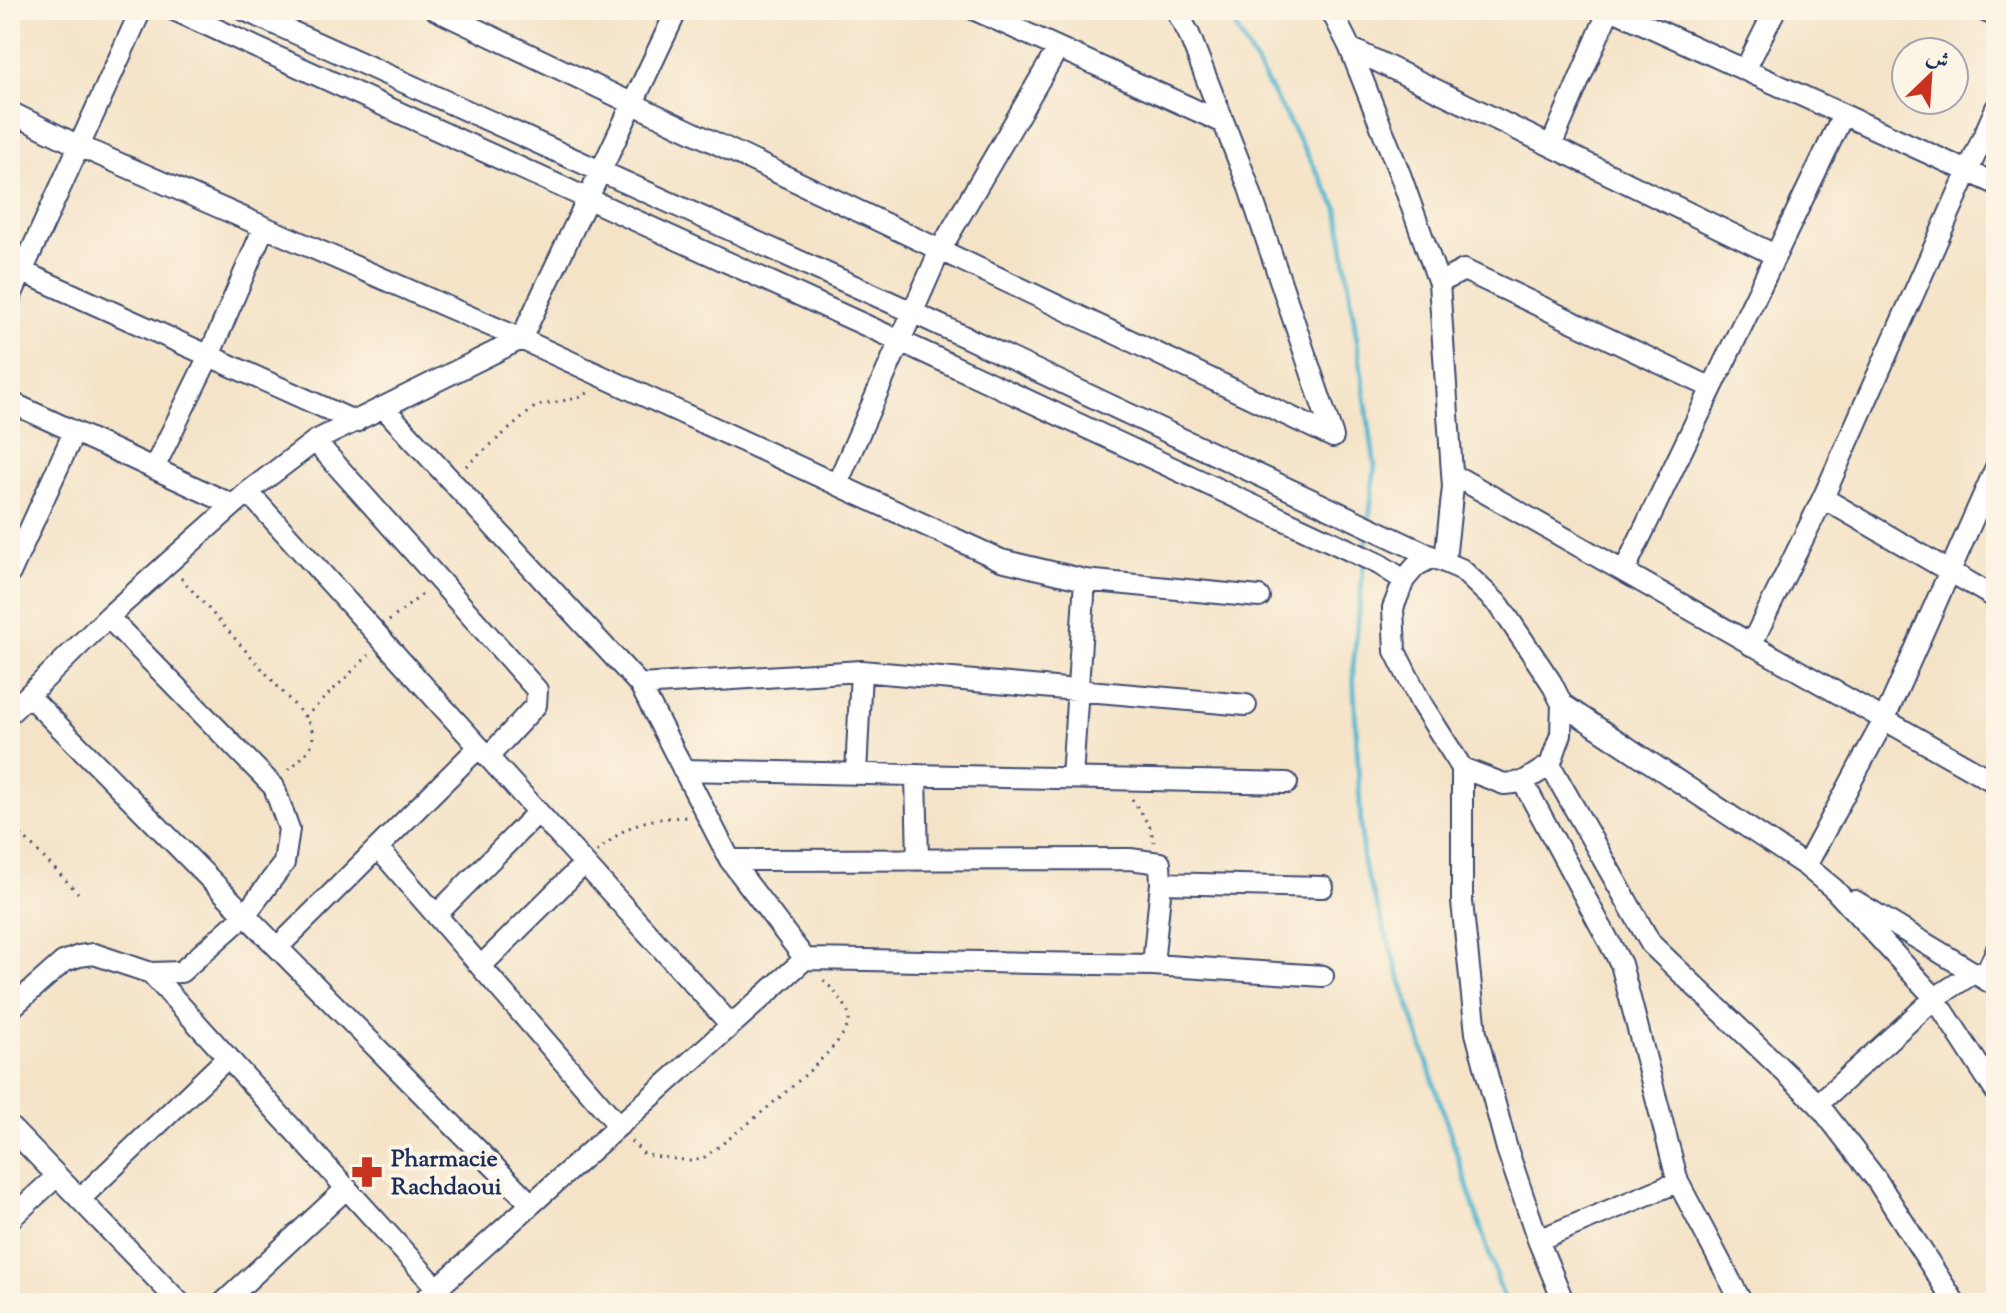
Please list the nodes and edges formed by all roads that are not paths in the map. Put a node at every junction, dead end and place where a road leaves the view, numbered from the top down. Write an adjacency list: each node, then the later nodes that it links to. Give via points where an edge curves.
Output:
1 (141, 10): 21 (street)
2 (174, 10): 26 (street)
3 (244, 10): 24 (street)
4 (436, 10): 16 (street)
5 (677, 10): 16 (street)
6 (975, 10): 13 (street)
7 (1176, 10): 20 (street)
8 (1331, 10): 14 (street)
9 (1611, 10): 15 (street); 22 (street)
10 (1775, 10): 15 (street)
11 (1983, 10): 12 (street)
12 (1996, 16)
13 (1058, 48): 20 (street); 28 (street)
14 (1350, 48): 22 (street); 31 (street)
15 (1745, 70): 19 (street)
16 (635, 104): 24 (street); 28 (street)
17 (1996, 108): 23 (street)
18 (10, 112): 21 (street)
19 (1843, 115): 23 (street); 29 (street)
20 (1224, 123): 28 (street, via 1333,437)
21 (79, 146): 27 (street); 30 (street)
22 (1551, 146): 29 (street)
23 (1967, 171): 25 (street); 48 (street)
24 (602, 173): 26 (street); 33 (street)
25 (1996, 184)
26 (589, 201): 34 (street); 35 (street)
27 (264, 227): 34 (street); 36 (street)
28 (940, 250): 33 (street)
29 (1775, 255): 37 (street)
30 (16, 268): 32 (street); 36 (street)
31 (1439, 283): 37 (street, via 1464,270); 46 (street)
32 (10, 298)
33 (912, 312): 35 (street); 50 (street)
34 (521, 339): 39 (street); 45 (street)
35 (900, 341): 45 (street); 55 (street)
36 (209, 356): 40 (street); 44 (street)
37 (1712, 388): 51 (street)
38 (10, 402): 41 (street)
39 (383, 407): 40 (street); 61 (street)
40 (356, 422): 42 (street)
41 (74, 432): 44 (street); 49 (street)
42 (315, 441): 47 (street); 68 (street, via 537,690 536,705)
43 (1996, 467): 52 (street)
44 (154, 468): 47 (street)
45 (837, 484): 54 (street, via 1001,560)
46 (1453, 487): 50 (street); 51 (street, via 1466,481)
47 (240, 498): 58 (street); 68 (street, via 379,637)
48 (1823, 498): 52 (street); 59 (street)
49 (15, 548): 53 (street)
50 (1439, 559): 55 (street, via 1416,566); 64 (street, via 1461,569 1500,606)
51 (1624, 571): 59 (street)
52 (1951, 572): 57 (street); 67 (street)
53 (10, 573)
54 (1085, 580): 56 (street); 62 (street)
55 (1404, 580): 70 (street, via 1393,608 1395,651)
56 (1259, 597)
57 (1996, 598)
58 (108, 617): 63 (street); 87 (street, via 274,787 289,829 284,863)
59 (1751, 645): 67 (street)
60 (861, 671): 61 (street); 62 (street); 72 (street)
61 (640, 685): 71 (street)
62 (1078, 689): 65 (street); 74 (street)
63 (29, 696): 66 (street); 87 (street)
64 (1562, 704): 69 (street, via 1561,734); 83 (street)
65 (1246, 705)
66 (10, 713)
67 (1884, 720): 77 (street); 83 (street)
68 (483, 752): 78 (street); 79 (street)
69 (1550, 765): 75 (street); 89 (street)
70 (1462, 768): 75 (street, via 1504,784); 113 (street, via 1462,902 1476,1033)
71 (683, 770): 72 (street); 80 (street)
72 (856, 774): 73 (street)
73 (916, 775): 74 (street); 81 (street)
74 (1072, 778): 76 (street)
75 (1523, 782): 93 (street)
76 (1287, 783)
77 (1996, 783)
78 (538, 812): 82 (street); 88 (street)
79 (378, 848): 88 (street); 90 (street)
80 (730, 860): 81 (street); 92 (street)
81 (918, 860): 84 (street, via 1130,859)
82 (584, 864): 95 (street); 101 (street)
83 (1806, 866): 86 (street)
84 (1160, 873): 85 (street); 94 (street)
85 (1323, 887)
86 (1834, 889): 98 (street); 99 (street)
87 (245, 915): 90 (street); 96 (street, via 181,972)
88 (436, 915): 95 (street)
89 (1651, 944): 93 (street); 104 (street)
90 (278, 947): 111 (street)
91 (1996, 951): 98 (street)
92 (805, 959): 94 (street); 101 (street)
93 (1621, 964): 108 (street)
94 (1153, 965): 97 (street)
95 (481, 966): 105 (street)
96 (151, 973): 100 (street, via 94,954 79,956 63,962); 102 (street)
97 (1323, 976)
98 (1985, 979): 99 (street)
99 (1935, 998): 103 (street); 104 (street)
100 (10, 1009)
101 (731, 1025): 105 (street)
102 (228, 1057): 109 (street); 110 (street)
103 (1996, 1092)
104 (1818, 1104): 120 (street, via 1876,1179)
105 (619, 1126): 111 (street)
106 (10, 1127): 107 (street)
107 (57, 1176): 110 (street); 112 (street)
108 (1678, 1182): 113 (street); 119 (street)
109 (347, 1188): 114 (street); 116 (street)
110 (80, 1199): 115 (street)
111 (531, 1204): 114 (street)
112 (10, 1219)
113 (1538, 1240): 118 (street)
114 (437, 1288): 117 (street)
115 (180, 1303)
116 (223, 1303)
117 (421, 1303)
118 (1564, 1303)
119 (1742, 1303)
120 (1955, 1303)

